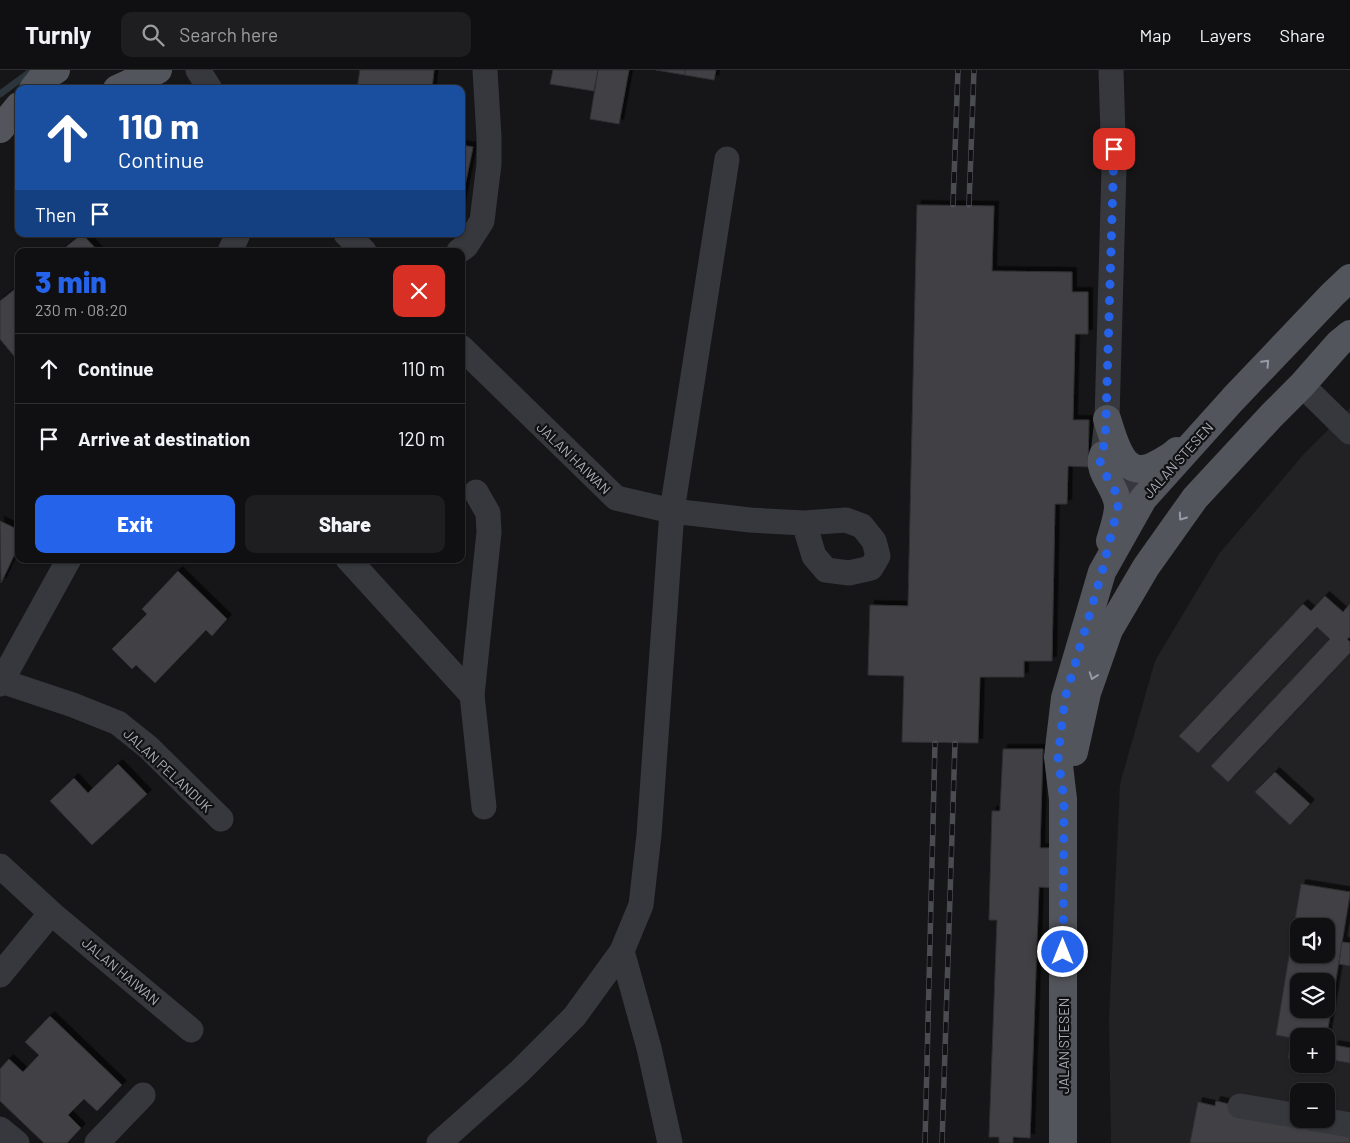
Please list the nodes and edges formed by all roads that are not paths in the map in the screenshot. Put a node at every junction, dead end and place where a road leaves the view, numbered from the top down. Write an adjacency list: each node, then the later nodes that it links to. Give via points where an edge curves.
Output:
1 (56, 70): 6 (main road)
2 (158, 70): 7 (main road)
3 (198, 70): 8 (street)
4 (485, 70): 16 (street, via 489,164 482,221)
5 (1111, 70): 23 (street, via 1114,168)
6 (36, 85)
7 (126, 85)
8 (207, 85)
9 (15, 111): 10 (main road)
10 (0, 129)
11 (15, 135): 12 (main road)
12 (0, 143)
13 (727, 159): 28 (street)
14 (349, 237): 15 (street)
15 (361, 248)
16 (463, 248)
17 (1344, 282): 21 (main road, JALAN STESEN, one-way to 17)
18 (1346, 336): 20 (main road, JALAN STESEN)
19 (465, 351): 28 (street, JALAN HAIWAN, via 616,498)
20 (1302, 385): 22 (main road, JALAN STESEN); 24 (street)
21 (1233, 399): 23 (main road, via 1173,454 1150,468 1140,470 1131,466 1117,450); 27 (main road, JALAN STESEN)
22 (1272, 414): 27 (main road, via 1244,434 1176,494 1160,499); 33 (main road, JALAN STESEN, one-way to 33, via 1195,498 1146,567)
23 (1106, 419): 25 (street)
24 (1350, 432)
25 (1103, 455): 27 (street, via 1120,478); 32 (main road, via 1100,461 1102,468 1115,491 1118,507)
26 (476, 492): 35 (street, via 488,512 489,532)
27 (1142, 499): 32 (main road, JALAN STESEN); 33 (main road, via 1142,530 1137,554)
28 (672, 511): 29 (street, JALAN HAIWAN); 41 (street, via 649,835 641,905)
29 (804, 523)
30 (67, 563): 34 (street)
31 (352, 563): 35 (street)
32 (1102, 572): 36 (main road, JALAN STESEN, via 1065,698 1058,757)
33 (1109, 630): 36 (main road, JALAN STESEN, one-way to 36, via 1087,693)
34 (1, 683): 38 (street, JALAN PELANDUK, via 118,723)
35 (472, 695): 37 (street)
36 (1064, 800): 54 (main road, JALAN STESEN)
37 (484, 807)
38 (221, 820)
39 (0, 866): 40 (street, JALAN HAIWAN)
40 (52, 913): 42 (street); 43 (street, JALAN HAIWAN)
41 (622, 952): 52 (street, via 574,1017 520,1071); 53 (street, via 649,1048)
42 (0, 975)
43 (191, 1030)
44 (142, 1095): 51 (street)
45 (1240, 1106): 46 (street)
46 (1290, 1114)
47 (1335, 1122): 48 (street)
48 (1350, 1125)
49 (0, 1129): 50 (street)
50 (16, 1143)
51 (97, 1143)
52 (439, 1143)
53 (670, 1143)
54 (1063, 1143)

